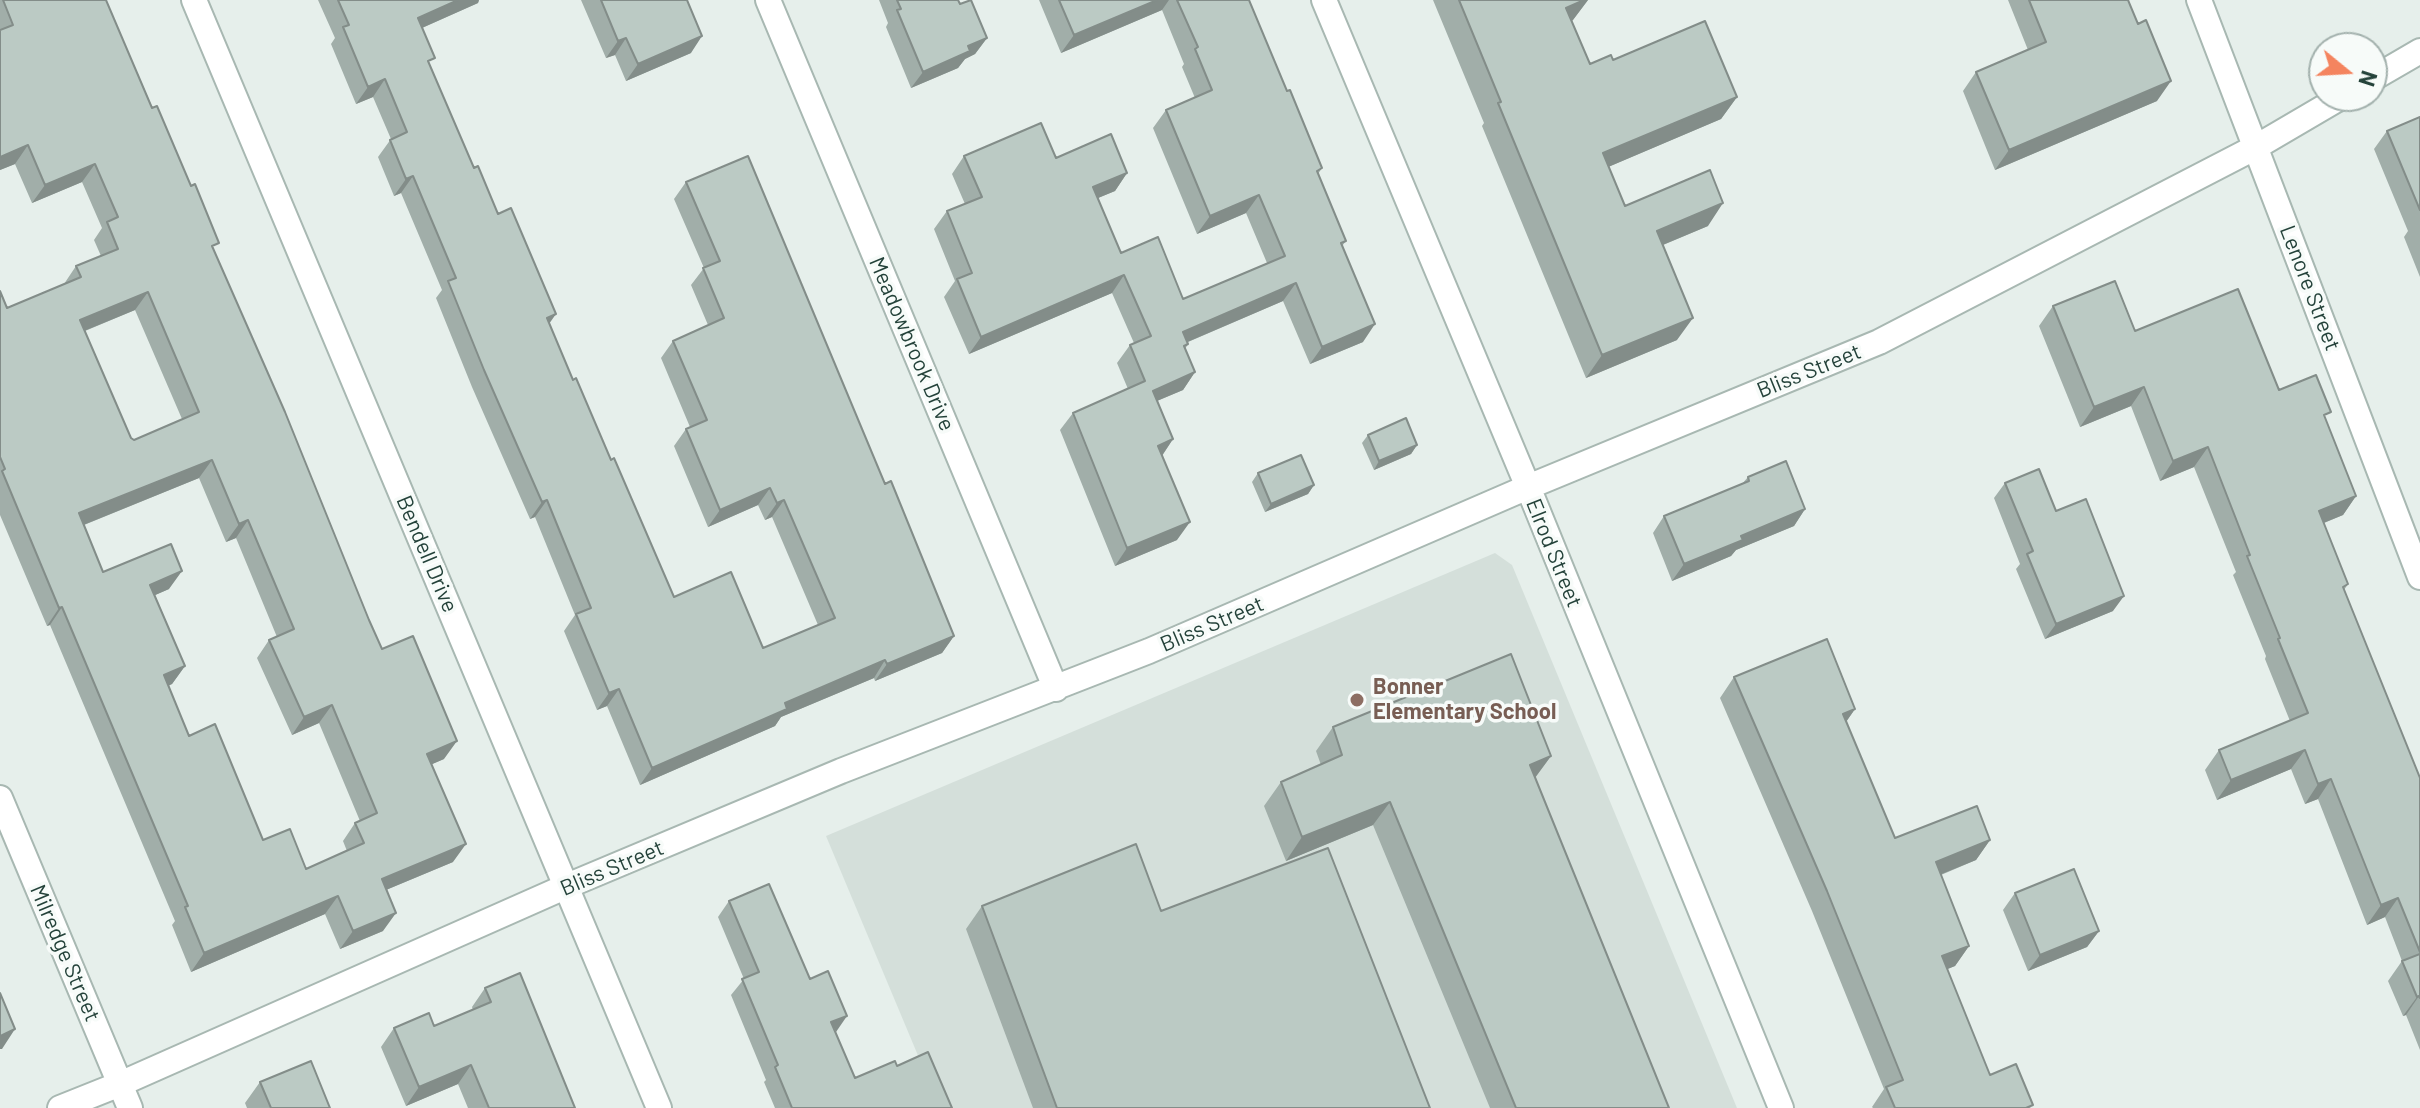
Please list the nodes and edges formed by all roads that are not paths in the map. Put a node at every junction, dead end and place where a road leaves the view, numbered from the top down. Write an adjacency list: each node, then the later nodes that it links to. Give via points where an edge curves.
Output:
1 (194, 0): 13 (street, Bendell Drive)
2 (768, 0): 11 (street, Meadowbrook Drive)
3 (1324, 0): 9 (street, Elrod Street)
4 (2199, 0): 8 (street, Lenore Street)
5 (2420, 51): 6 (street)
6 (2388, 70)
7 (2316, 112): 8 (street, Bliss Street)
8 (2256, 147): 9 (street, Bliss Street, via 1879,342); 10 (street, Lenore Street)
9 (1528, 487): 11 (street, Bliss Street); 18 (street, Elrod Street)
10 (2420, 577)
11 (1056, 689): 13 (street, Bliss Street, via 841,771)
12 (0, 798): 14 (street, Milredge Street)
13 (567, 886): 14 (street, Bliss Street); 17 (street, Bendell Drive)
14 (120, 1084): 15 (street, Bliss Street); 16 (street, Milredge Street)
15 (60, 1108)
16 (130, 1108)
17 (659, 1108)
18 (1781, 1108)

